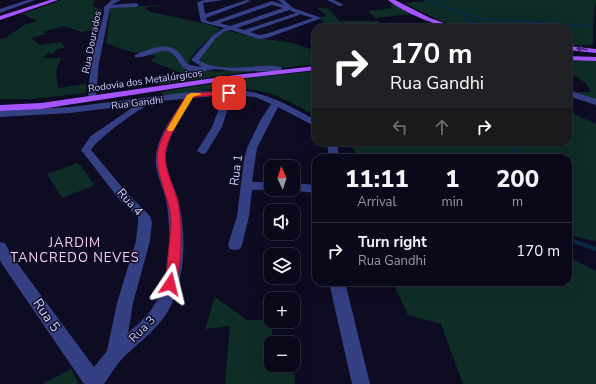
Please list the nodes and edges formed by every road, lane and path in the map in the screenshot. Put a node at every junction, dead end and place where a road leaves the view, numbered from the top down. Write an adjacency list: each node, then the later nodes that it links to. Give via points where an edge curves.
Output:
1 (32, 0): 13 (street)
2 (53, 0): 15 (main road)
3 (118, 0): 11 (street, Rua Dourados)
4 (220, 0): 16 (street, via 200,2)
5 (281, 0): 12 (street)
6 (330, 0): 10 (street)
7 (391, 0): 18 (main road)
8 (248, 1): 16 (street)
9 (136, 5): 11 (street)
10 (341, 5)
11 (107, 7): 32 (street, Rua Dourados, via 108,14 95,63)
12 (290, 8): 17 (street, via 272,3); 19 (street); 20 (street, via 319,18 263,37)
13 (0, 11)
14 (297, 14): 20 (street)
15 (0, 18)
16 (204, 20): 17 (street)
17 (212, 24): 19 (street)
18 (443, 24)
19 (229, 27): 20 (street); 28 (street, via 217,34 195,60)
20 (244, 32)
21 (572, 48): 22 (main road, one-way to 21)
22 (596, 51)
23 (137, 56): 28 (street, via 154,50 170,49 188,68)
24 (572, 58): 25 (main road)
25 (596, 59)
26 (312, 65): 29 (main road, Rodovia dos Metalúrgicos)
27 (312, 68): 38 (main road, Rodovia dos Metalúrgicos, via 240,76 46,105)
28 (213, 69): 29 (street)
29 (278, 69): 32 (main road, Rodovia dos Metalúrgicos)
30 (229, 93): 33 (street, Rua Gandhi); 37 (street, Rua Gandhi, via 257,95); 41 (street, via 217,127)
31 (572, 94): 35 (street)
32 (92, 95): 36 (main road, Rodovia dos Metalúrgicos)
33 (191, 95): 34 (street, Rua Gandhi); 49 (street, Rua 3, via 165,140 160,156 176,223 174,264 170,284 160,311)
34 (150, 100): 39 (street, Rua Gandhi, via 70,110); 49 (street, Rua 4, via 96,137 86,147 88,153 123,196 144,216 145,222 143,241 125,303)
35 (596, 102)
36 (0, 103)
37 (276, 103): 40 (street, Rua Gandhi); 42 (street, Rua 1, via 252,148)
38 (0, 108)
39 (0, 114)
40 (312, 122)
41 (202, 150)
42 (246, 186): 43 (street); 46 (street, Rua 1, via 243,216)
43 (264, 186)
44 (300, 188): 45 (street)
45 (312, 189)
46 (235, 245)
47 (0, 247): 50 (street, Rua 5)
48 (338, 286): 51 (street)
49 (116, 354): 50 (street, Rua 4)
50 (94, 383)
51 (361, 384)

